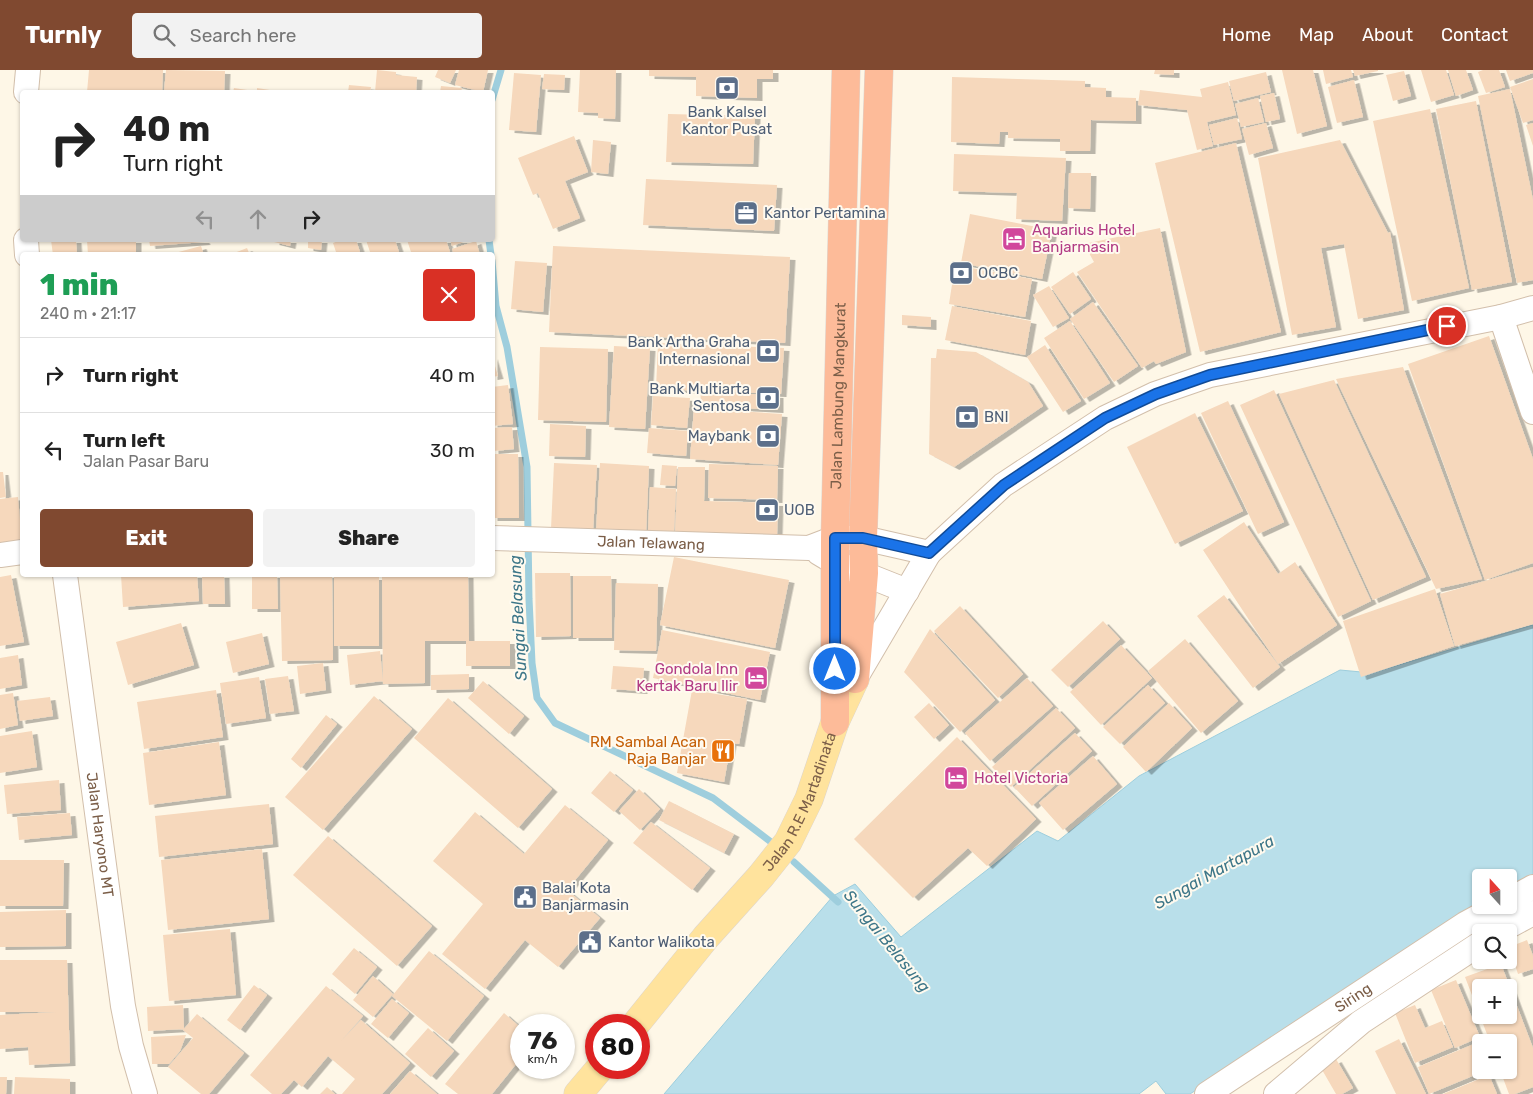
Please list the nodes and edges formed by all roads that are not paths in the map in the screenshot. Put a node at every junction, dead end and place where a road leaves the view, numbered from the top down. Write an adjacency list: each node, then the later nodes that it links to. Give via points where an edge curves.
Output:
1 (28, 70): 4 (street)
2 (846, 78): 3 (highway); 10 (highway, Jalan Lambung Mangkurat)
3 (878, 79): 9 (highway, Jalan Lambung Mangkurat)
4 (26, 90)
5 (1533, 308): 6 (street, Jalan R.E Martadinata)
6 (1501, 317): 7 (street); 12 (street, Jalan R.E Martadinata, via 1210,375 1156,394 1105,418 1004,485)
7 (1533, 412)
8 (502, 538): 10 (street, Jalan Telawang)
9 (863, 538): 10 (street); 12 (street); 14 (highway, Jalan Lambung Mangkurat)
10 (835, 550): 14 (street, Jalan Telawang); 18 (highway, Jalan Lambung Mangkurat)
11 (20, 552): 13 (street)
12 (929, 553): 16 (street, Jalan R.E Martadinata)
13 (0, 555)
14 (864, 573): 16 (street, Jalan Telawang); 17 (highway, Jalan Lambung Mangkurat)
15 (65, 577): 27 (street, Jalan Haryono MT, via 123,1006)
16 (907, 591): 17 (street, Jalan R.E Martadinata)
17 (855, 679): 18 (main road, Jalan R.E Martadinata)
18 (835, 722): 25 (main road, Jalan R.E Martadinata, via 809,799 788,842)
19 (1533, 887): 20 (street)
20 (1518, 895)
21 (1533, 913): 23 (street)
22 (1483, 914): 29 (street, Siring)
23 (1513, 924)
24 (1472, 949): 30 (street, via 1361,1022)
25 (643, 1014)
26 (591, 1079): 28 (main road)
27 (145, 1094)
28 (578, 1094)
29 (1207, 1094)
30 (1276, 1094)

